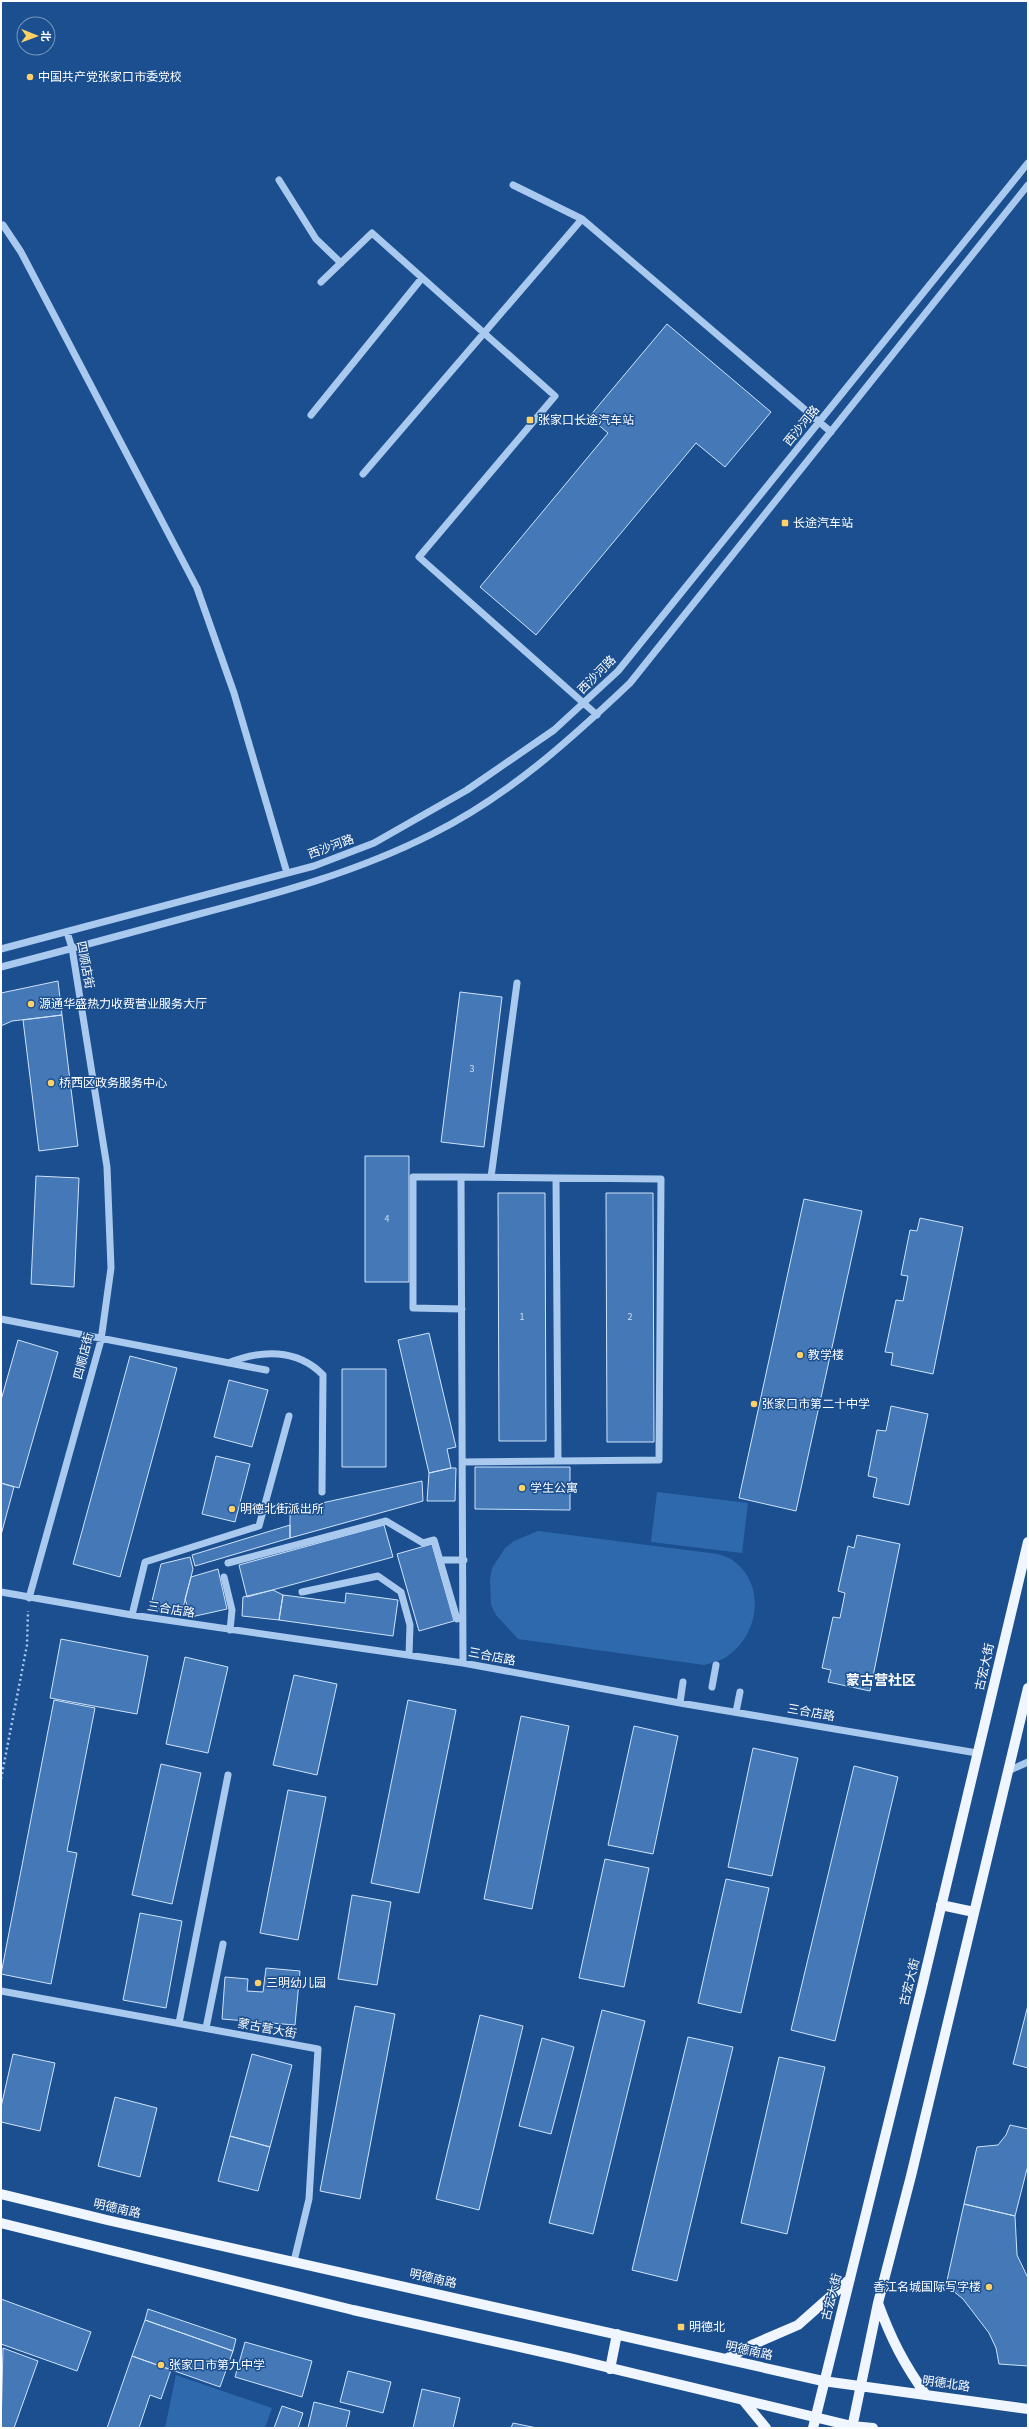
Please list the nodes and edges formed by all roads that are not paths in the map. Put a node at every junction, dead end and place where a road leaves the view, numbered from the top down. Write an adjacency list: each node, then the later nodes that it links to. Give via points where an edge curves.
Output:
1 (1028, 163): 12 (street, 西沙河路)
2 (279, 180): 7 (street, via 316,239)
3 (513, 185): 5 (street)
4 (1028, 185): 13 (street)
5 (582, 219): 10 (street); 12 (street)
6 (3, 225): 17 (street, via 21,252 197,588 234,693)
7 (341, 263): 8 (street, via 372,233); 9 (street)
8 (422, 278): 10 (street); 11 (street)
9 (321, 282)
10 (484, 333): 14 (street); 15 (street, via 554,396 418,557)
11 (311, 415)
12 (819, 422): 13 (street); 15 (street, 西沙河路, via 618,671)
13 (831, 432): 16 (street, via 630,683)
14 (363, 474)
15 (583, 704): 16 (street); 17 (street, 西沙河路, via 554,730 467,790 374,843 314,866)
16 (597, 715): 19 (street, via 570,741 506,790 434,834 374,862 303,887)
17 (287, 873): 18 (street, 西沙河路)
18 (67, 932): 19 (street, 四顺店街); 20 (street, 西沙河路)
19 (72, 948): 21 (street); 28 (street, 四顺店街, via 107,1167 111,1268)
20 (1, 949)
21 (1, 967)
22 (517, 983): 24 (street)
23 (461, 1177): 24 (street); 26 (street); 26 (street, via 413,1177 413,1308)
24 (491, 1177): 25 (street)
25 (556, 1178): 32 (street); 32 (street, via 661,1180 659,1460)
26 (462, 1308): 33 (street)
27 (1, 1319): 28 (street)
28 (101, 1340): 29 (street); 42 (street, 四顺店街)
29 (227, 1363): 30 (street); 34 (street, via 250,1354 282,1355 300,1359 314,1366 323,1375)
30 (266, 1370)
31 (289, 1416): 43 (street, via 259,1526 145,1562)
32 (558, 1461): 33 (street)
33 (463, 1462): 37 (street)
34 (322, 1492)
35 (1028, 1542): 55 (main road, 古宏大街)
36 (441, 1560): 37 (street); 38 (street, via 434,1540 423,1543 386,1521); 44 (street)
37 (464, 1560): 47 (street)
38 (228, 1563)
39 (224, 1577): 45 (street, via 232,1610)
40 (1, 1592): 42 (street, 三合店路)
41 (302, 1592): 46 (street, via 378,1576 402,1592 410,1624)
42 (29, 1598): 43 (street, 三合店路)
43 (132, 1615): 45 (street, 三合店路)
44 (457, 1619)
45 (230, 1630): 46 (street, 三合店路)
46 (409, 1655): 47 (street, 三合店路)
47 (463, 1663): 53 (street, 三合店路)
48 (716, 1665): 50 (street)
49 (683, 1682): 53 (street)
50 (712, 1687)
51 (1028, 1688): 57 (main road)
52 (740, 1692): 54 (street)
53 (680, 1703): 54 (street, 三合店路)
54 (736, 1712): 55 (street, 三合店路)
55 (978, 1754): 59 (main road, 古宏大街)
56 (1028, 1762): 57 (street)
57 (1008, 1771): 60 (main road)
58 (228, 1775): 63 (street)
59 (941, 1905): 60 (main road); 68 (main road, 古宏大街)
60 (974, 1912): 69 (main road)
61 (223, 1944): 64 (street)
62 (1, 1991): 63 (street, 蒙古营大街)
63 (179, 2023): 64 (street, 蒙古营大街)
64 (206, 2028): 67 (street, 蒙古营大街, via 318,2049 309,2199)
65 (1, 2194): 67 (main road, 明德南路)
66 (1, 2223): 72 (main road, via 353,2310)
67 (294, 2261): 70 (main road, 明德南路)
68 (850, 2279): 71 (main road, via 798,2325); 73 (main road, 古宏大街)
69 (878, 2303): 74 (main road); 75 (main road, via 901,2358)
70 (617, 2334): 71 (main road, 明德南路); 72 (main road)
71 (726, 2359): 73 (main road, 明德南路)
72 (610, 2369): 76 (main road)
73 (823, 2381): 74 (main road, 明德南路); 78 (main road, 古宏大街)
74 (861, 2387): 75 (main road, 明德北路); 79 (main road)
75 (926, 2394): 77 (main road, 明德北路)
76 (742, 2400): 78 (main road); 80 (main road)
77 (1028, 2409)
78 (815, 2417): 79 (main road); 81 (main road, 古宏大街)
79 (852, 2427): 82 (main road)
80 (766, 2428)
81 (812, 2428)
82 (873, 2428)

